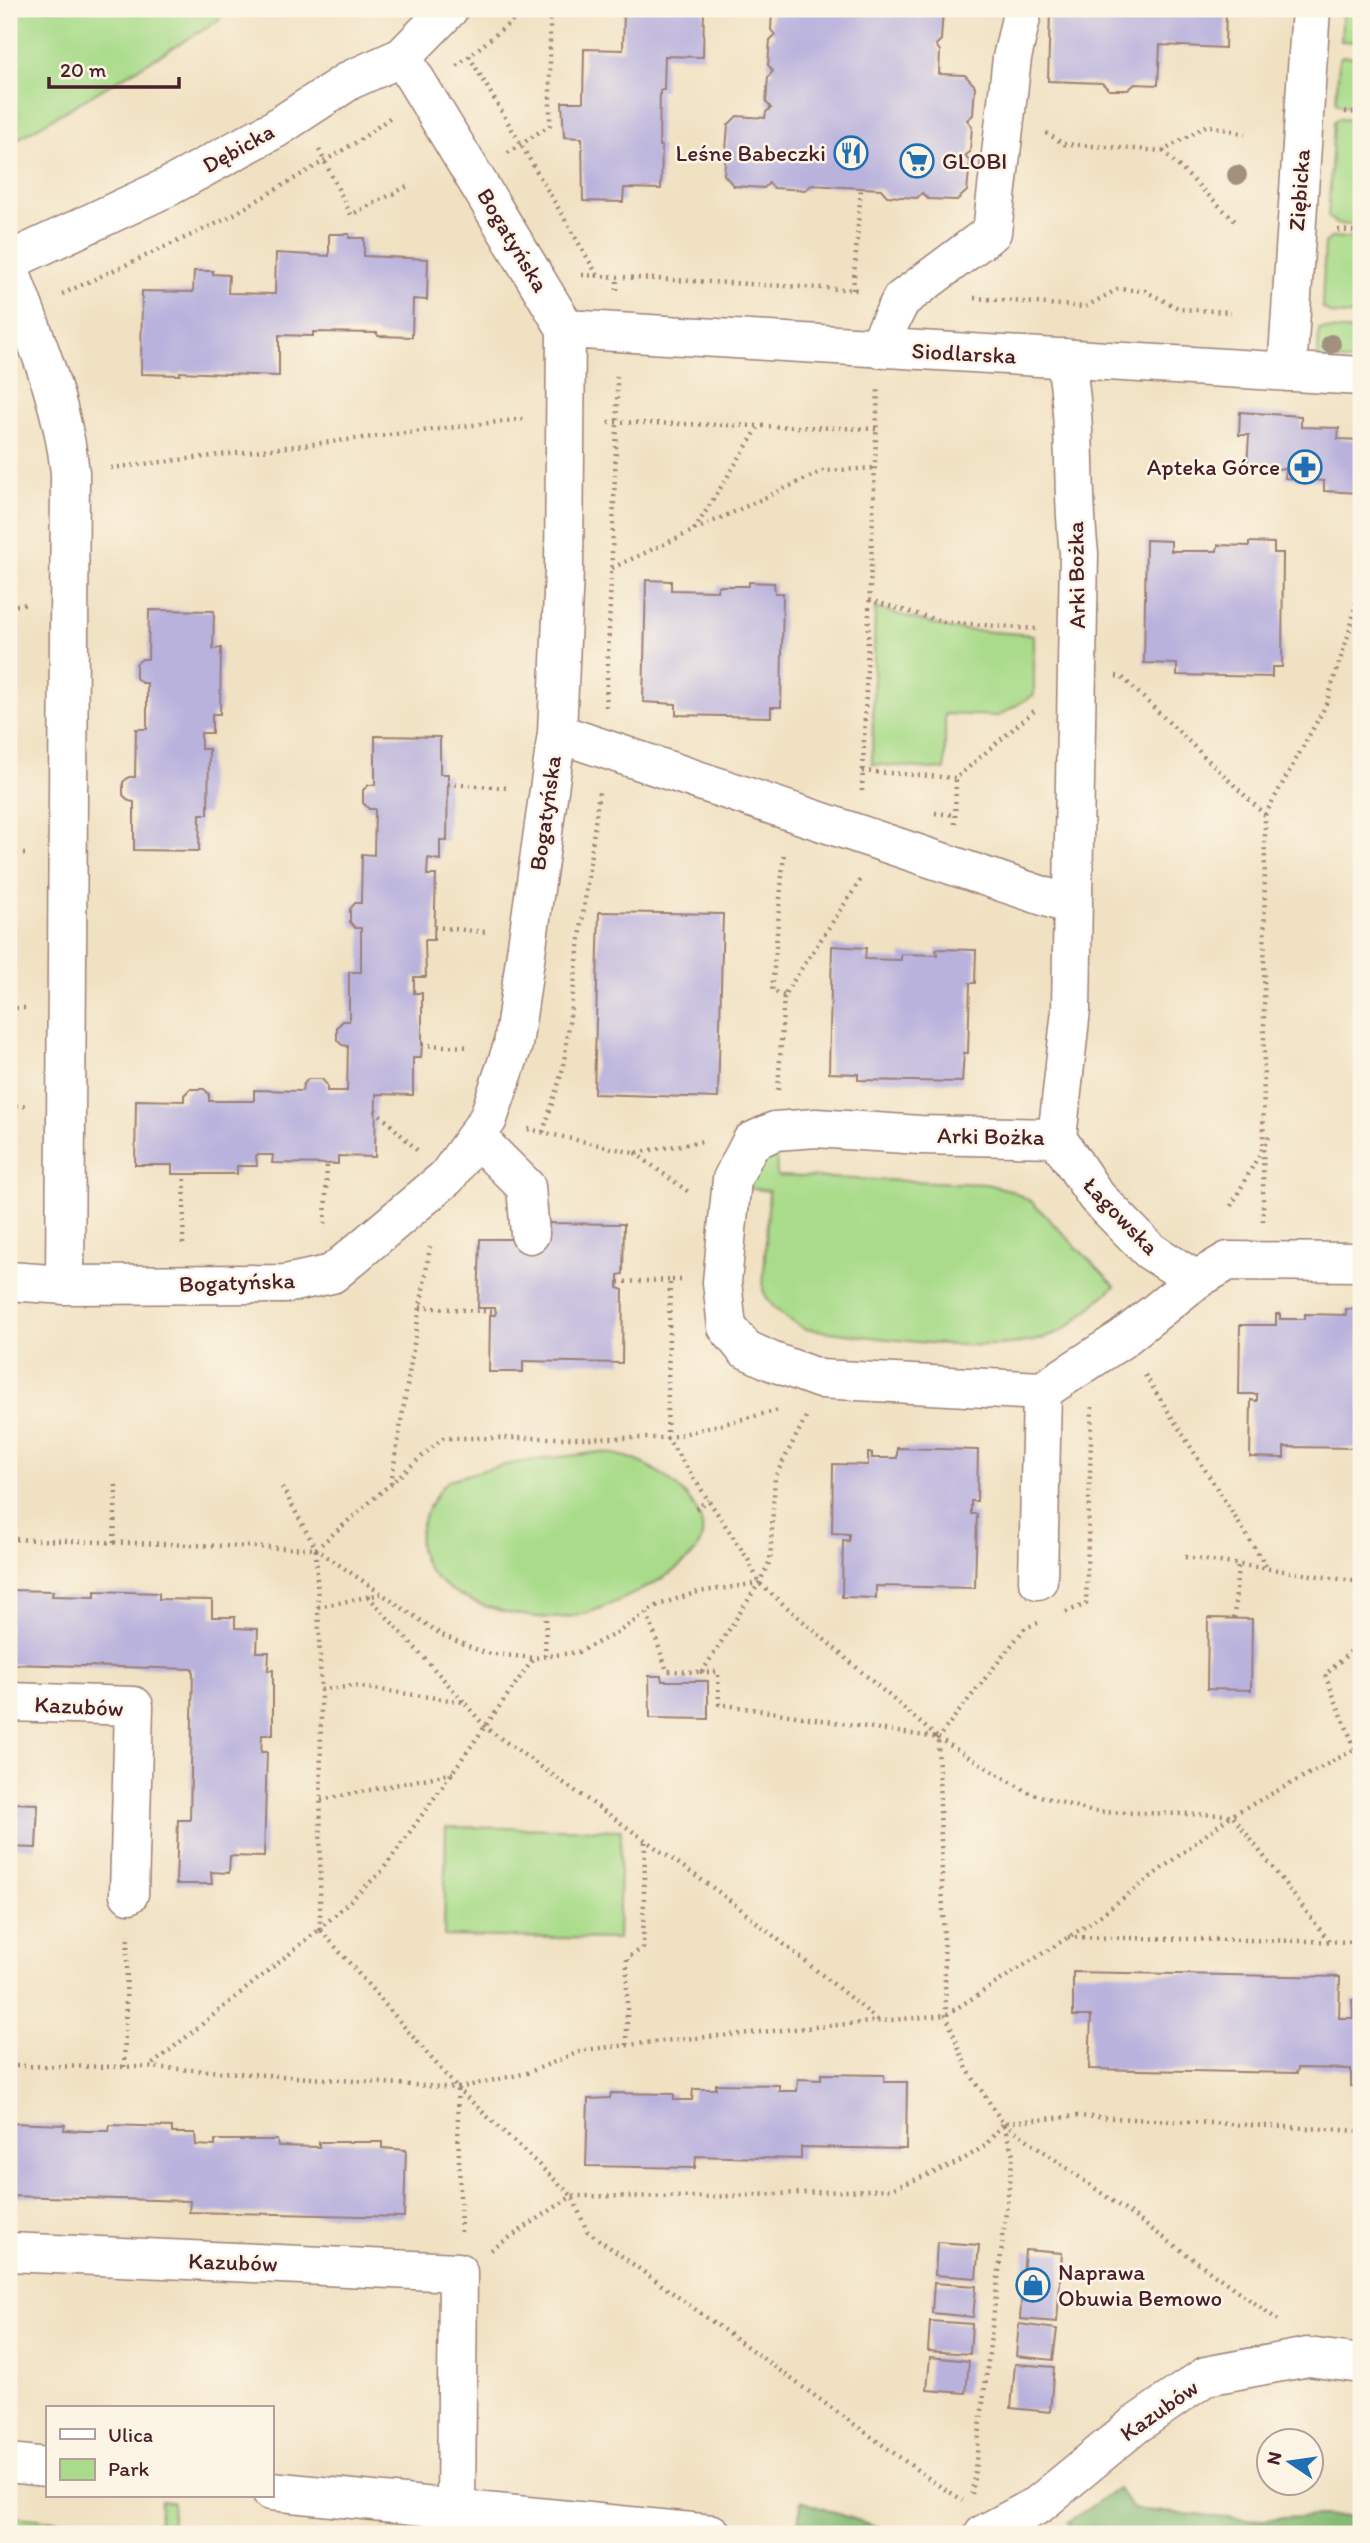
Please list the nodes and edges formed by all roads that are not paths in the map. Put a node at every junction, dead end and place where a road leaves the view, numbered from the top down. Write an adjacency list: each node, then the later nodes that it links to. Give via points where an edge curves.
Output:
1 (449, 9): 4 (street, Dębicka)
2 (1023, 9): 8 (street, via 1012,58 992,232 901,300)
3 (1311, 9): 10 (street, Ziębicka)
4 (402, 57): 5 (street, Dębicka, via 350,80 275,129 167,187); 7 (street, Bogatyńska)
5 (9, 261)
6 (9, 268): 20 (street, via 49,376 66,436 70,473)
7 (566, 329): 8 (street, Siodlarska); 12 (street, Bogatyńska, via 564,570)
8 (877, 348): 9 (street, Siodlarska)
9 (1065, 358): 10 (street, Siodlarska); 13 (street, Arki Bożka, via 1071,384 1079,553)
10 (1287, 372): 11 (street, Siodlarska)
11 (1361, 376)
12 (556, 733): 13 (street); 14 (street, Bogatyńska, via 513,1045 488,1119)
13 (1073, 906): 15 (street, Arki Bożka, via 1071,1010)
14 (476, 1137): 16 (street, via 526,1187); 20 (street, Bogatyńska, via 447,1177 332,1274 285,1284)
15 (1057, 1138): 18 (street, Łagowska, via 1096,1196 1150,1251); 21 (street, Arki Bożka, via 816,1128 763,1137 732,1179 722,1282 727,1327 745,1349 820,1379)
16 (530, 1234)
17 (1361, 1262): 18 (street, via 1228,1261)
18 (1196, 1280): 21 (street, via 1122,1339)
19 (9, 1281): 20 (street, Bogatyńska)
20 (65, 1285)
21 (1042, 1391): 22 (street)
22 (1038, 1580)
23 (9, 1703): 24 (street, Kazubów, via 134,1706)
24 (129, 1894)
25 (9, 2252): 30 (street, Kazubów, via 458,2272)
26 (1361, 2364): 32 (street, Kazubów, via 1308,2357 1206,2376 1135,2425 1038,2505)
27 (9, 2463): 28 (street)
28 (46, 2467)
29 (273, 2491): 30 (street)
30 (456, 2510): 31 (street)
31 (712, 2534)
32 (984, 2534)

